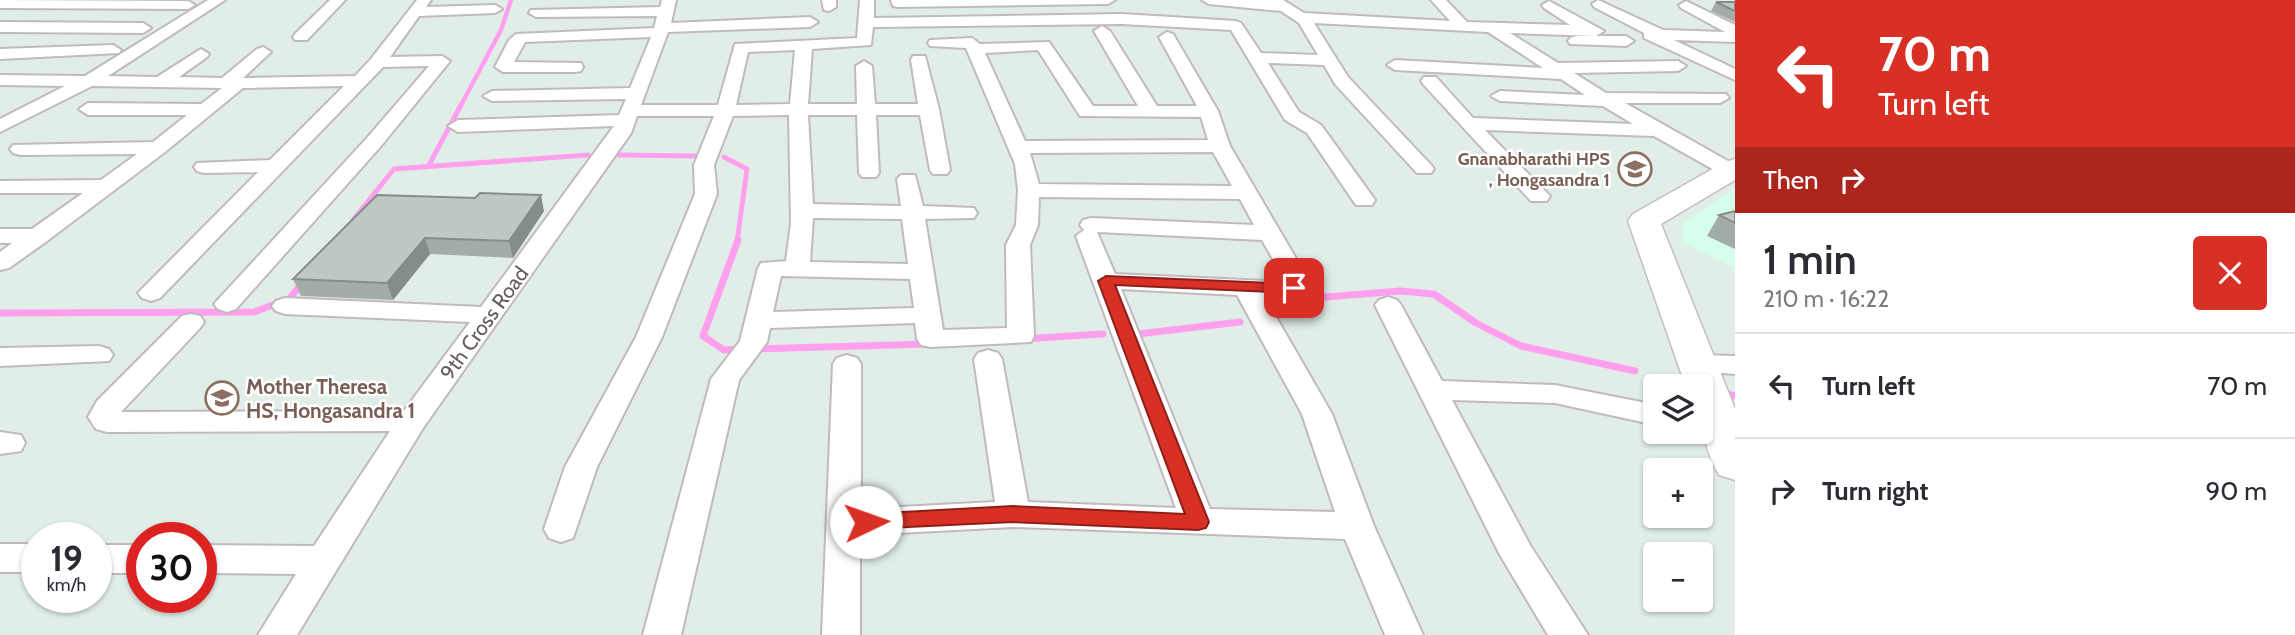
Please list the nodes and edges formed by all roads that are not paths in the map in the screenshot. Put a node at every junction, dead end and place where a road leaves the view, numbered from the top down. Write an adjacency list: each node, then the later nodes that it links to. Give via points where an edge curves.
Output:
1 (218, 0): 59 (street)
2 (338, 0): 37 (street)
3 (867, 0): 26 (street)
4 (898, 0): 14 (street)
5 (1108, 0): 14 (street)
6 (1118, 0): 24 (street)
7 (1209, 0): 10 (street)
8 (1438, 0): 30 (street)
9 (72, 2): 12 (street); 13 (street); 29 (street)
10 (1277, 2): 19 (street)
11 (1606, 3): 36 (street)
12 (0, 4)
13 (188, 5)
14 (935, 5): 39 (street)
15 (1549, 5): 35 (street, via 1592,31)
16 (1686, 5): 38 (street)
17 (419, 6): 18 (street); 50 (street)
18 (495, 9)
19 (1300, 9): 27 (street); 49 (street)
20 (1405, 9): 27 (street)
21 (536, 13): 23 (street)
22 (1505, 13): 35 (street)
23 (664, 18): 33 (street); 54 (street, via 522,37 503,67); 67 (street, 9th Cross Road)
24 (1122, 19): 25 (street); 39 (street)
25 (1175, 22): 47 (street, via 1236,26); 73 (street)
26 (866, 23): 33 (street, via 866,41); 39 (street)
27 (1418, 25): 30 (street)
28 (0, 27): 29 (street)
29 (24, 27): 31 (street); 40 (street)
30 (1463, 27): 35 (street)
31 (143, 28)
32 (1102, 32): 75 (street)
33 (807, 33): 72 (street); 74 (street, via 741,47)
34 (1353, 33): 35 (street)
35 (1519, 35): 41 (street); 55 (street)
36 (1660, 35): 38 (street); 56 (street, via 1650,35)
37 (301, 37)
38 (1732, 37)
39 (936, 38): 42 (street, via 972,43)
40 (0, 39)
41 (1626, 41)
42 (975, 48): 75 (street, via 1043,45 1087,112); 82 (street)
43 (114, 50): 45 (street)
44 (263, 52): 62 (street)
45 (0, 54)
46 (201, 54): 61 (street)
47 (1254, 58): 49 (street); 97 (street, via 1292,116 1314,129)
48 (919, 60): 70 (street)
49 (1329, 60): 87 (street, via 1341,80)
50 (378, 62): 60 (street); 111 (street, via 442,61)
51 (1395, 65): 55 (street)
52 (864, 66): 69 (street)
53 (1678, 66): 55 (street)
54 (575, 67)
55 (1558, 71): 66 (street)
56 (1735, 75)
57 (0, 80): 59 (street)
58 (1430, 80): 77 (street)
59 (89, 81): 61 (street); 76 (street)
60 (359, 81): 62 (street); 85 (street)
61 (162, 82): 62 (street)
62 (233, 83): 71 (street)
63 (492, 96): 67 (street)
64 (1500, 96): 66 (street)
65 (1720, 98): 66 (street)
66 (1604, 100): 80 (street)
67 (631, 108): 74 (street); 79 (street); 114 (street, 9th Cross Road, via 621,133)
68 (88, 109): 71 (street)
69 (867, 109): 70 (street); 72 (street); 90 (street)
70 (930, 109): 88 (street)
71 (206, 110): 83 (street)
72 (799, 111): 74 (street); 98 (street)
73 (1209, 111): 75 (street); 81 (street)
74 (725, 112): 133 (street, via 704,165 706,194 649,337 581,467)
75 (1151, 112)
76 (10, 114): 78 (street)
77 (1468, 124): 80 (street); 96 (street)
78 (0, 126)
79 (458, 126)
80 (1655, 130): 89 (street)
81 (1220, 146): 82 (street); 95 (street)
82 (1018, 147): 94 (street)
83 (158, 148): 84 (street); 92 (street)
84 (20, 149)
85 (275, 166): 86 (street); 110 (street)
86 (204, 167)
87 (1424, 169)
88 (940, 170)
89 (1733, 170): 122 (street, via 1644,222)
90 (869, 173)
91 (908, 179): 99 (street)
92 (107, 186): 93 (street); 104 (street)
93 (0, 187)
94 (1029, 190): 95 (street); 115 (street, via 1027,225 1018,245 1021,336 931,339)
95 (1247, 193): 102 (street)
96 (1539, 196)
97 (1364, 200)
98 (803, 211): 99 (street); 106 (street)
99 (912, 213): 100 (street); 107 (street)
100 (966, 214)
101 (1089, 230): 102 (street); 108 (street)
102 (1270, 233): 109 (street, via 1299,284 1285,290)
103 (0, 236): 104 (street)
104 (38, 236): 105 (street)
105 (0, 263)
106 (796, 269): 107 (street); 116 (street, via 770,268)
107 (920, 272): 115 (street)
108 (1106, 281): 109 (street); 130 (street)
109 (1246, 288): 132 (street, via 1317,414)
110 (151, 293)
111 (227, 304)
112 (1388, 305): 124 (street)
113 (285, 306): 114 (street)
114 (489, 315): 126 (street, 9th Cross Road)
115 (926, 315): 116 (street)
116 (758, 320): 139 (street, via 753,342 725,379)
117 (191, 322): 126 (street, via 107,408 103,417 107,422)
118 (99, 355): 119 (street)
119 (0, 357)
120 (988, 359): 129 (street)
121 (847, 364): 131 (street)
122 (1697, 364): 123 (street); 127 (street)
123 (1735, 365)
124 (1432, 390): 125 (street, via 1555,394); 142 (street, via 1518,555)
125 (1643, 412)
126 (412, 421): 137 (street, 9th Cross Road)
127 (1719, 429): 128 (street)
128 (1735, 464)
129 (1013, 514): 130 (street); 131 (street)
130 (1198, 522): 132 (street)
131 (842, 523): 140 (street)
132 (1357, 526): 141 (street)
133 (561, 529)
134 (0, 558): 135 (street)
135 (21, 558)
136 (217, 559): 137 (street)
137 (324, 560): 138 (street, 9th Cross Road)
138 (277, 635)
139 (662, 635)
140 (841, 635)
141 (1404, 635)
142 (1569, 635)

